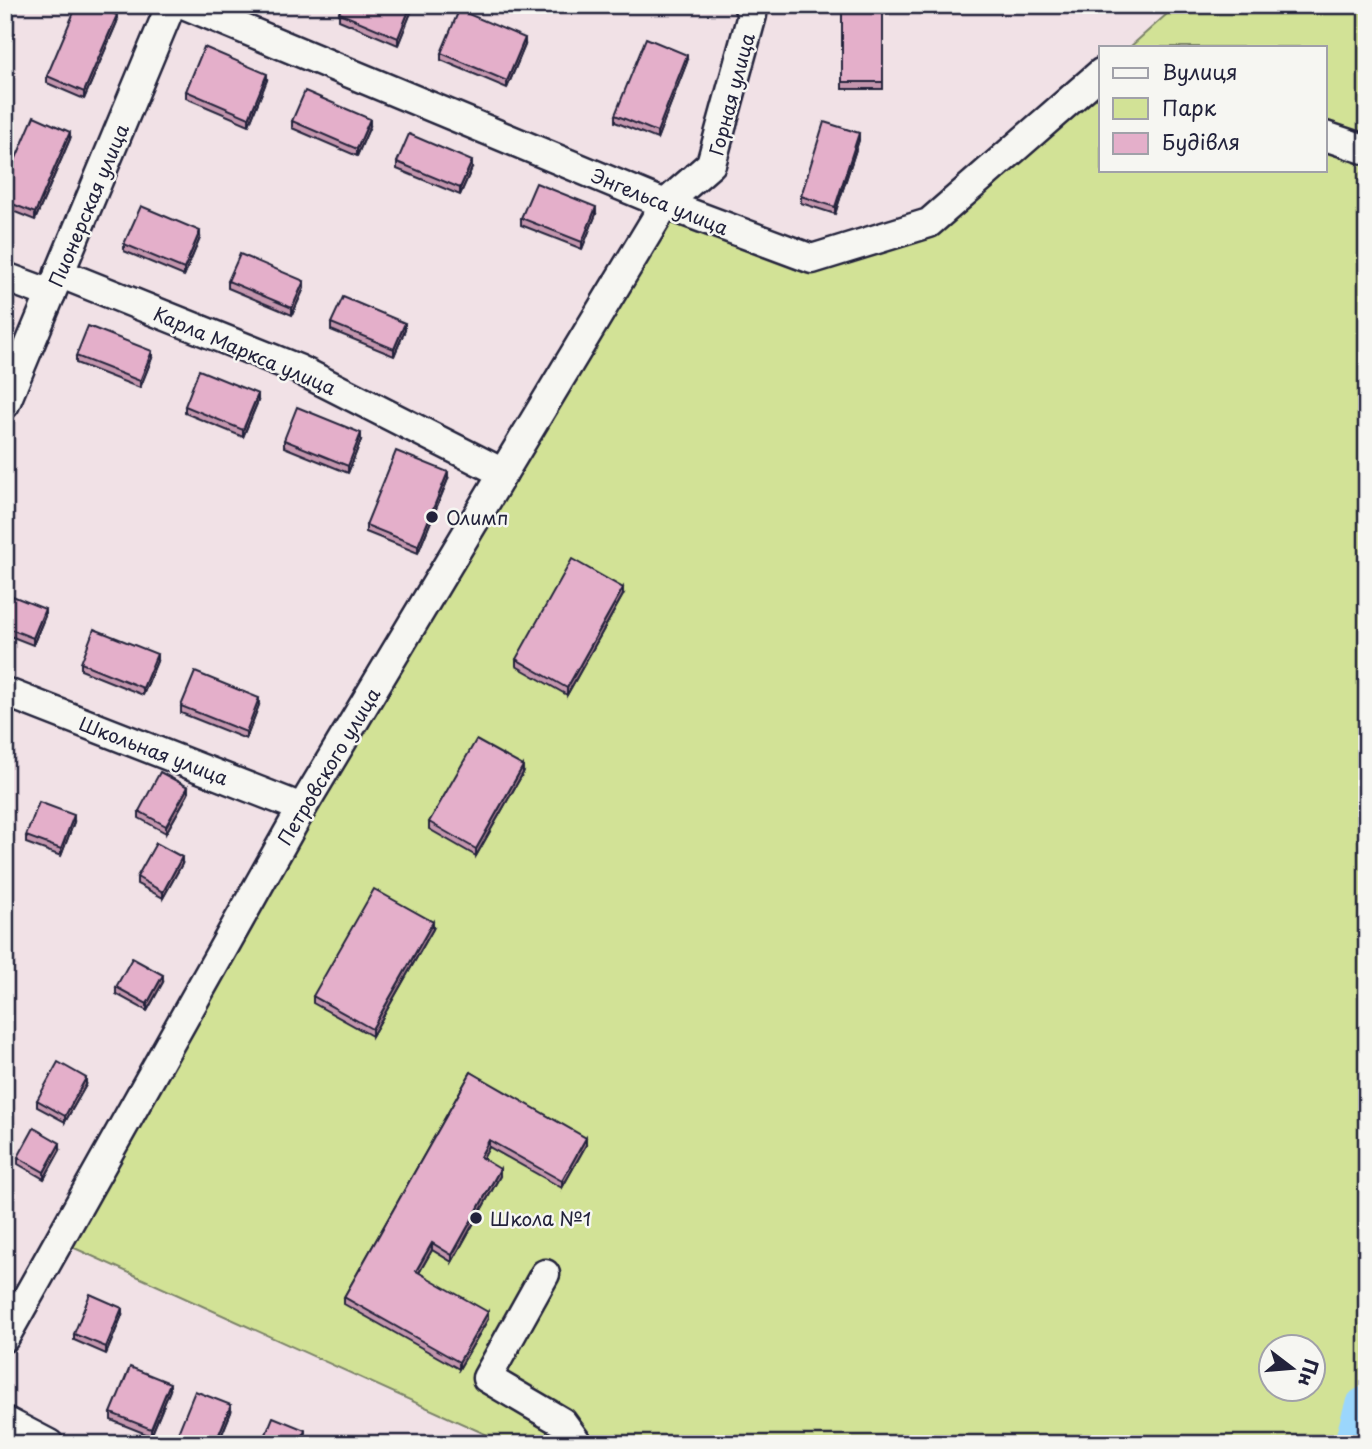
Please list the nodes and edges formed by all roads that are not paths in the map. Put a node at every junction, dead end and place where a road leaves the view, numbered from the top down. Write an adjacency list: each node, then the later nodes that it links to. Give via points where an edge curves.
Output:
1 (171, 5): 9 (street, Пионерская улица)
2 (186, 5): 7 (street, Энгельса улица)
3 (748, 5): 7 (street, Горная улица, via 752,15 711,164)
4 (1099, 75): 7 (street, Энгельса улица, via 929,223 812,259)
5 (1326, 136): 6 (street)
6 (1367, 150)
7 (665, 204): 11 (street, Петровского улица)
8 (5, 277): 9 (street, Карла Маркса улица)
9 (55, 284): 10 (street, Пионерская улица); 11 (street, Карла Маркса улица, via 298,369)
10 (5, 404)
11 (503, 473): 13 (street, Петровского улица)
12 (5, 692): 13 (street, Школьная улица)
13 (302, 808): 15 (street, Петровского улица)
14 (545, 1274): 18 (street, via 487,1378 562,1422)
15 (5, 1337)
16 (5, 1421): 17 (street)
17 (49, 1444)
18 (578, 1444)

